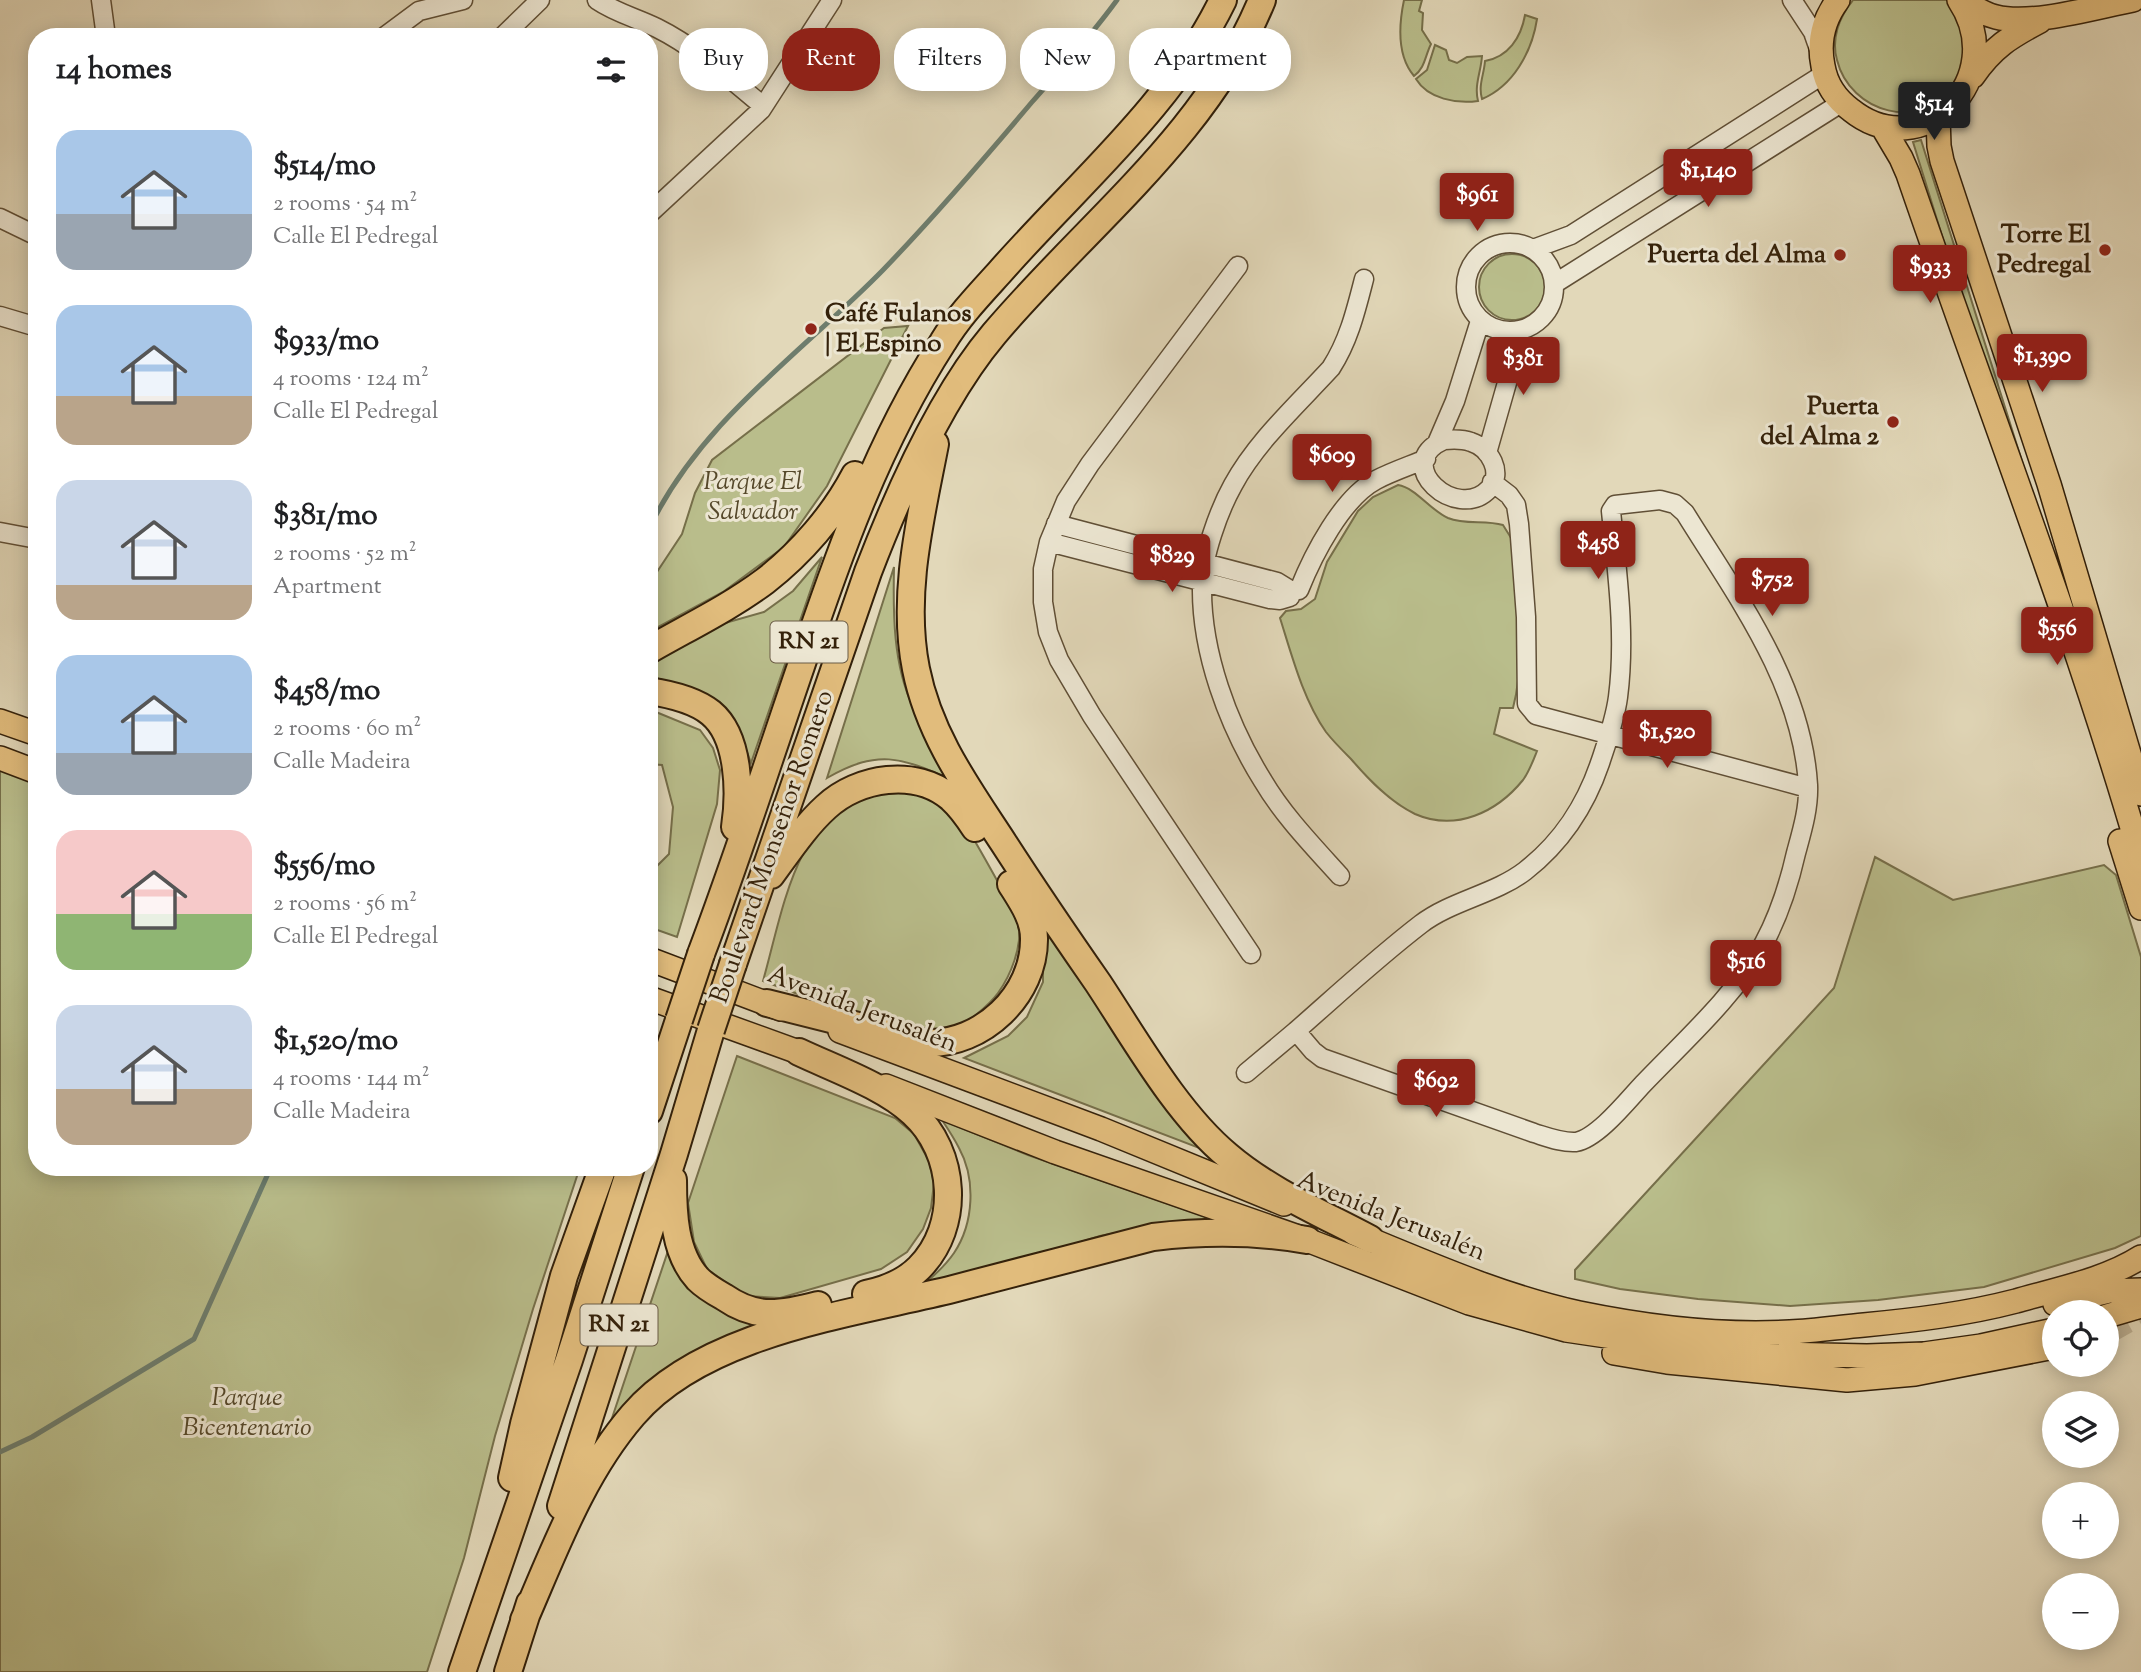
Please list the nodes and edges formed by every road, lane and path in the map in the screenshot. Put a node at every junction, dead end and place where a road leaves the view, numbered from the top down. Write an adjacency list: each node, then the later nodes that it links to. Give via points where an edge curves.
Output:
1 (101, 0): 13 (street)
2 (463, 0): 14 (street, via 419,11)
3 (540, 0): 15 (street)
4 (597, 0): 16 (street)
5 (832, 0): 21 (street)
6 (1223, 0): 35 (highway, Boulevard Monseñor Romero / RN 21, via 1195,48 1139,122 1035,231)
7 (1262, 0): 36 (highway, Boulevard Monseñor Romero / RN 21, via 1216,84 1178,137 992,335)
8 (1792, 0): 18 (street, via 1813,32)
9 (1838, 0): 18 (main road, via 1822,31)
10 (1961, 0): 12 (main road, via 1997,18); 19 (main road, via 1976,36 1976,60)
11 (2133, 0): 12 (main road)
12 (2049, 16): 19 (main road, via 2003,42)
13 (105, 28)
14 (396, 28)
15 (511, 28)
16 (657, 28)
17 (658, 29): 21 (street, via 694,50)
18 (1822, 63): 20 (main road); 27 (street, via 1571,235)
19 (1969, 82): 22 (main road)
20 (1841, 103): 23 (main road); 30 (street)
21 (763, 106): 24 (street)
22 (1938, 116): 23 (main road, via 1906,127); 50 (main road, via 1942,161 2049,484)
23 (1882, 126): 40 (main road, via 1905,166)
24 (658, 205)
25 (0, 218): 26 (street)
26 (28, 232)
27 (1533, 249): 30 (street, via 1544,258); 32 (street, via 1520,244 1492,246 1471,265 1466,295)
28 (1238, 266): 42 (street, via 1090,464)
29 (1364, 279): 46 (street, via 1341,353 1252,454 1222,506)
30 (1554, 284): 34 (street, via 1549,309)
31 (0, 316): 33 (street)
32 (1480, 321): 34 (street, via 1507,332); 37 (street)
33 (28, 324)
34 (1522, 330): 38 (street)
35 (943, 341): 49 (highway, via 911,369 842,500 792,556 742,596); 62 (highway, Boulevard Monseñor Romero / RN 21, via 889,436 848,530)
36 (942, 412): 63 (highway, Boulevard Monseñor Romero / RN 21, via 890,516 868,572); 76 (highway, via 916,543 911,628 921,694 941,745 1051,915 1200,1129 1250,1172)
37 (1437, 443): 38 (street, via 1464,440); 39 (street)
38 (1487, 453): 41 (street, via 1495,466)
39 (1426, 459): 41 (street, via 1426,476 1433,487 1451,496 1462,499 1481,494); 48 (street, via 1362,490 1324,539)
40 (2013, 468): 60 (main road); 64 (main road, via 2043,593)
41 (1493, 482): 54 (street, via 1516,505 1520,524 1527,704 1536,715)
42 (1056, 524): 45 (street); 46 (street)
43 (0, 532): 44 (street)
44 (28, 537)
45 (1049, 542): 47 (street); 65 (street, via 1043,601 1059,660)
46 (1206, 563): 47 (street); 48 (street, via 1277,582)
47 (1202, 583): 48 (street, via 1280,600); 61 (street, via 1205,633 1230,720 1263,783)
48 (1293, 592)
49 (658, 645)
50 (2106, 678): 56 (main road); 59 (main road)
51 (658, 693): 62 (highway, via 695,703 712,714 735,762 739,791)
52 (0, 721): 53 (main road)
53 (28, 731)
54 (1609, 736): 58 (street); 58 (street, via 1618,698 1621,622 1611,511 1615,505 1660,500 1685,513 1768,651 1795,714); 69 (street, via 1578,815 1543,857 1507,883 1422,923)
55 (0, 758): 57 (main road)
56 (2141, 768)
57 (28, 769)
58 (1808, 788): 69 (street, via 1792,871 1764,943 1709,1014 1591,1135 1576,1142 1557,1140 1331,1062 1313,1051)
59 (2141, 794)
60 (2140, 856)
61 (1339, 876)
62 (725, 890): 72 (highway, Boulevard Monseñor Romero / RN 21, bridge)
63 (754, 899): 68 (highway, via 811,823 839,796 872,782 915,781 950,797 964,811 1024,904 1034,937 1029,971 1014,997 982,1030 944,1043 902,1038); 73 (highway, Boulevard Monseñor Romero / RN 21, bridge)
64 (2141, 908)
65 (1251, 954)
66 (658, 962): 68 (main road, Avenida Jerusalén)
67 (658, 1001): 70 (main road, Avenida Jerusalén)
68 (767, 1003): 76 (main road, Avenida Jerusalén, via 1101,1129)
69 (1296, 1031): 71 (street)
70 (799, 1052): 73 (highway, via 891,1097 912,1112 935,1141 944,1161 949,1199 940,1234 918,1269 881,1291 793,1311 758,1312 732,1303 698,1280 684,1256 673,1208); 77 (main road, Avenida Jerusalén, via 1055,1152)
71 (1246, 1073)
72 (658, 1084)
73 (674, 1154): 89 (highway, Boulevard Monseñor Romero / RN 21)
74 (600, 1176): 88 (highway, via 557,1303 524,1424)
75 (628, 1176): 88 (highway, RN 21)
76 (1370, 1239): 85 (main road, Avenida Jerusalén, via 1487,1286 1579,1313 1679,1328)
77 (1307, 1240): 80 (main road, Avenida Jerusalén); 89 (highway, via 1241,1233 1153,1237 843,1315 755,1339 711,1357 650,1398 614,1439 571,1512)
78 (2141, 1257): 85 (main road, Avenida Jerusalén, via 2120,1268 1994,1307)
79 (2141, 1290): 85 (main road, via 2109,1291 1930,1333)
80 (1469, 1304): 86 (main road, Avenida Jerusalén, via 1608,1337 1773,1354 1924,1354); 87 (main road, via 1545,1334 1622,1355 1817,1378 1915,1374)
81 (2141, 1306): 82 (main road)
82 (2119, 1314)
83 (2119, 1318): 84 (main road)
84 (2141, 1319)
85 (1789, 1332)
86 (2042, 1333)
87 (2042, 1349)
88 (485, 1602): 90 (highway, RN 21)
89 (524, 1620): 91 (highway, Boulevard Monseñor Romero / RN 21)
90 (461, 1672)
91 (508, 1672)

